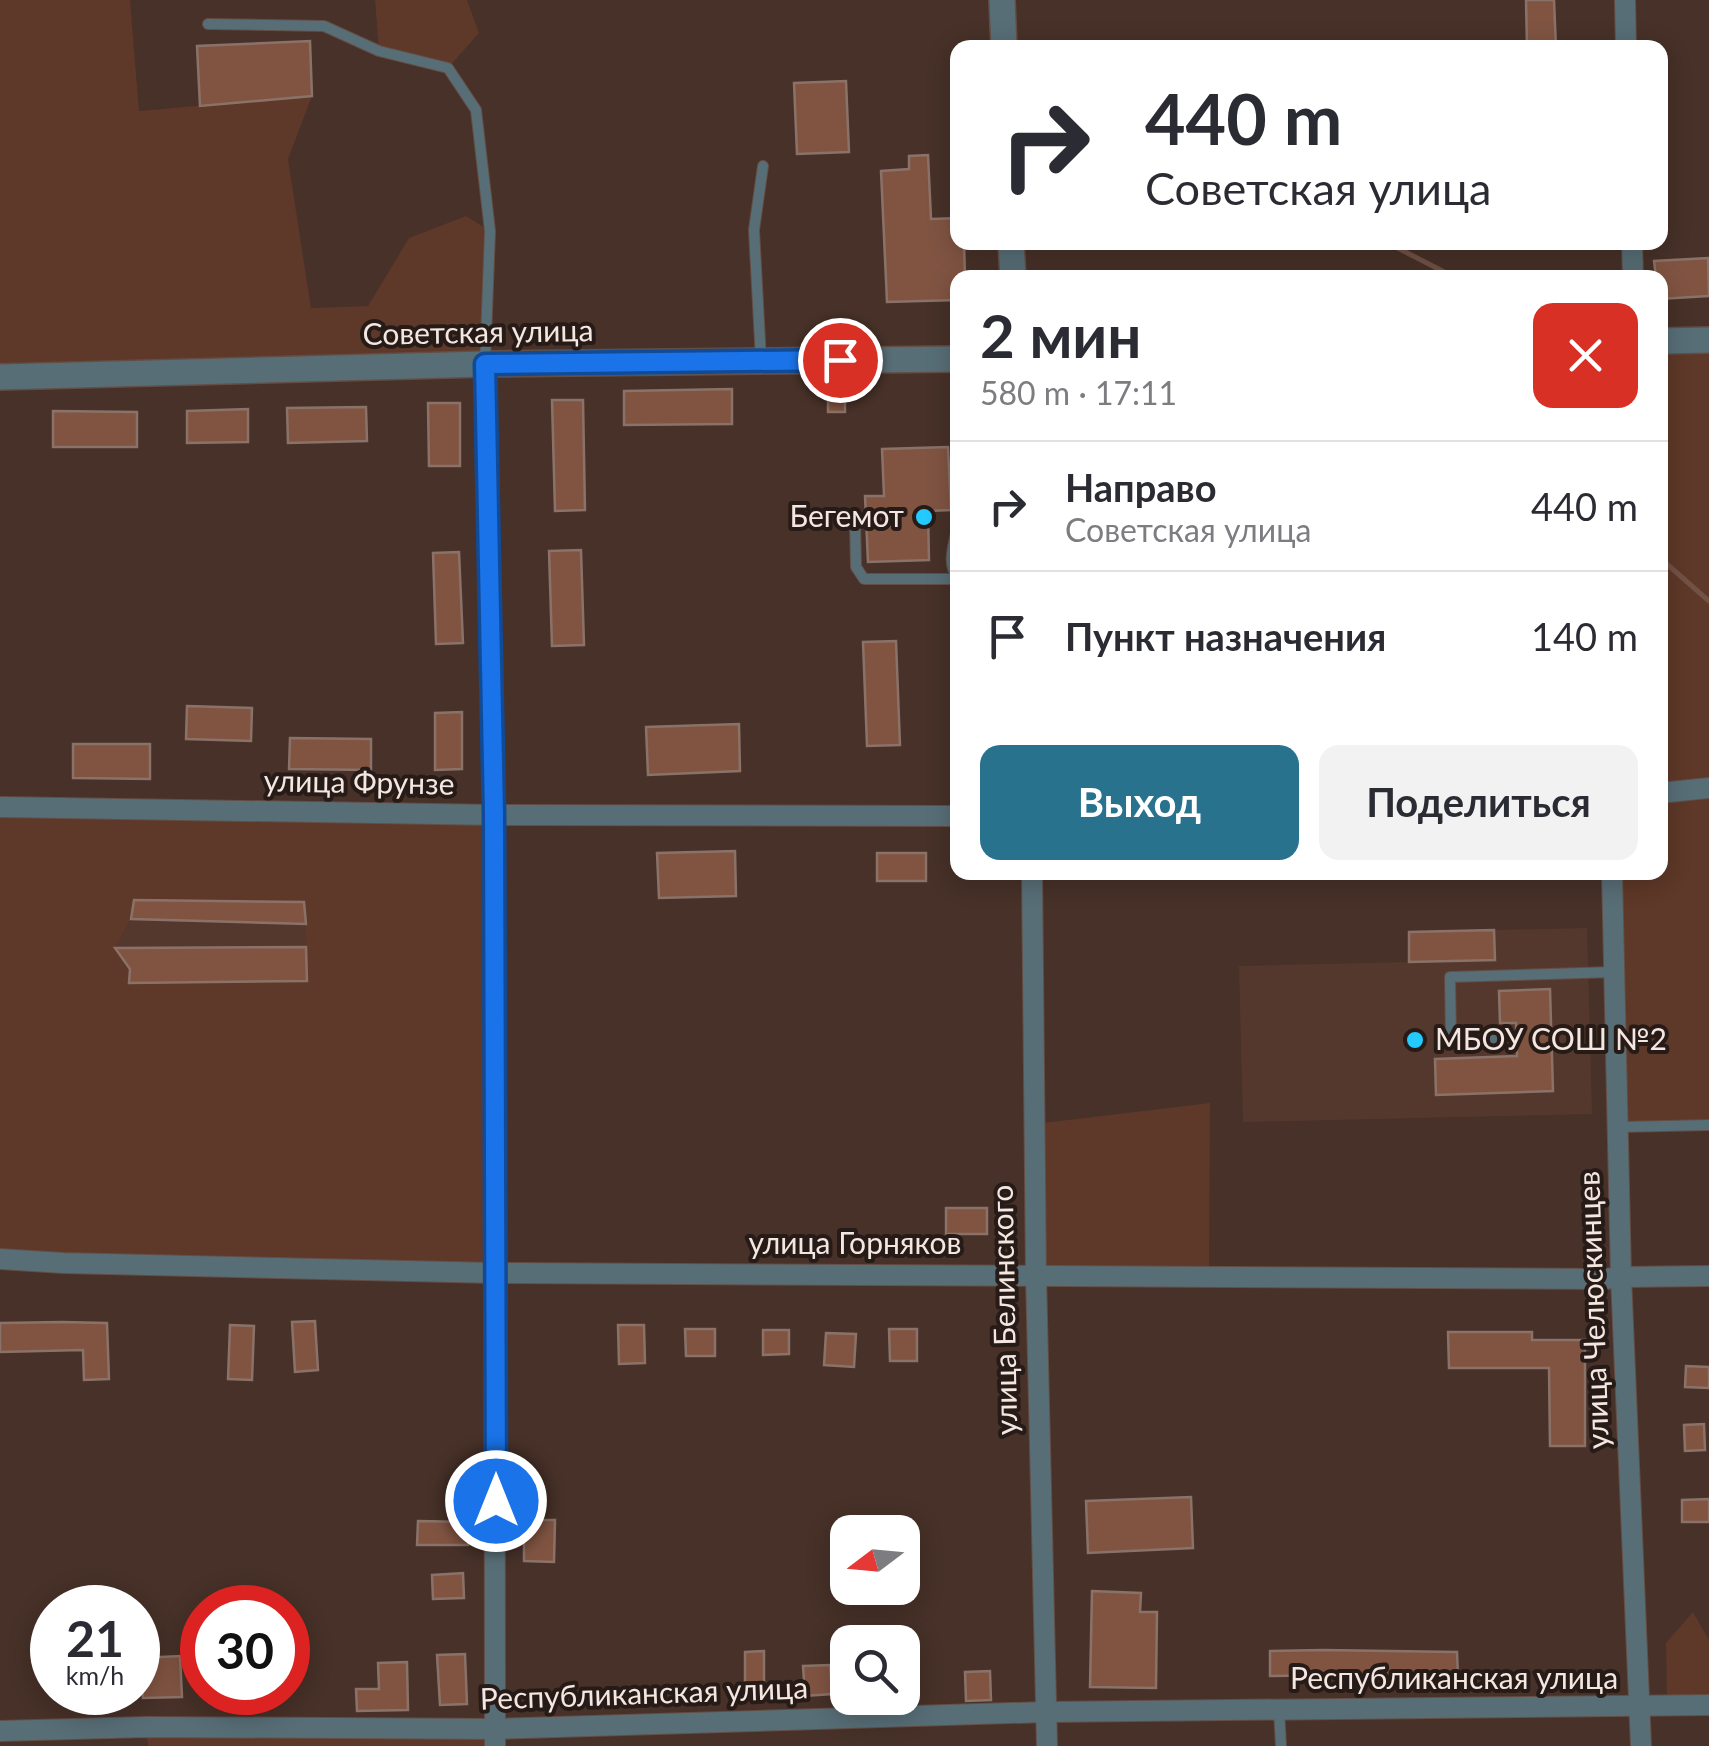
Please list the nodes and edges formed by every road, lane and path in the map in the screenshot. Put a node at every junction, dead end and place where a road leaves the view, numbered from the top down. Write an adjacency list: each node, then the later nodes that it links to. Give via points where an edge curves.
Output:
1 (1002, 0): 4 (street)
2 (1625, 0): 5 (street)
3 (208, 24): 11 (lane, via 324,26 379,51 448,68 476,110 490,231)
4 (1004, 40)
5 (1626, 40)
6 (763, 166): 10 (lane, via 754,230)
7 (1709, 340): 8 (street)
8 (1668, 341)
9 (950, 359): 10 (street, Советская улица)
10 (761, 361): 11 (street, Советская улица)
11 (485, 364): 12 (street, Советская улица); 18 (street)
12 (0, 377)
13 (855, 520): 14 (lane, via 856,567 864,579)
14 (950, 578)
15 (1709, 788): 16 (street)
16 (1668, 792)
17 (0, 808): 18 (street, улица Фрунзе)
18 (494, 814): 19 (street, улица Фрунзе); 27 (street)
19 (950, 816)
20 (1032, 880): 28 (street, улица Белинского)
21 (1612, 880): 22 (street, улица Челюскинцев)
22 (1615, 972): 23 (lane, via 1450,977 1451,1042); 25 (street, улица Челюскинцев)
23 (1504, 1040)
24 (1709, 1125): 25 (lane)
25 (1619, 1127): 30 (street, улица Челюскинцев)
26 (0, 1260): 27 (street, улица Горняков)
27 (496, 1273): 28 (street, улица Горняков); 36 (street)
28 (1036, 1275): 30 (street, улица Горняков); 34 (street, улица Белинского)
29 (1709, 1276): 30 (street, улица Горняков)
30 (1621, 1277): 32 (street, улица Челюскинцев)
31 (1709, 1706): 32 (street, Республиканская улица)
32 (1639, 1707): 33 (street, Республиканская улица); 39 (street, улица Челюскинцев)
33 (1279, 1710): 34 (street, Республиканская улица); 38 (lane)
34 (1046, 1712): 36 (street, Республиканская улица); 37 (street, улица Белинского)
35 (0, 1730): 36 (street, Республиканская улица, via 146,1727)
36 (495, 1738)
37 (1047, 1746)
38 (1281, 1746)
39 (1641, 1746)

